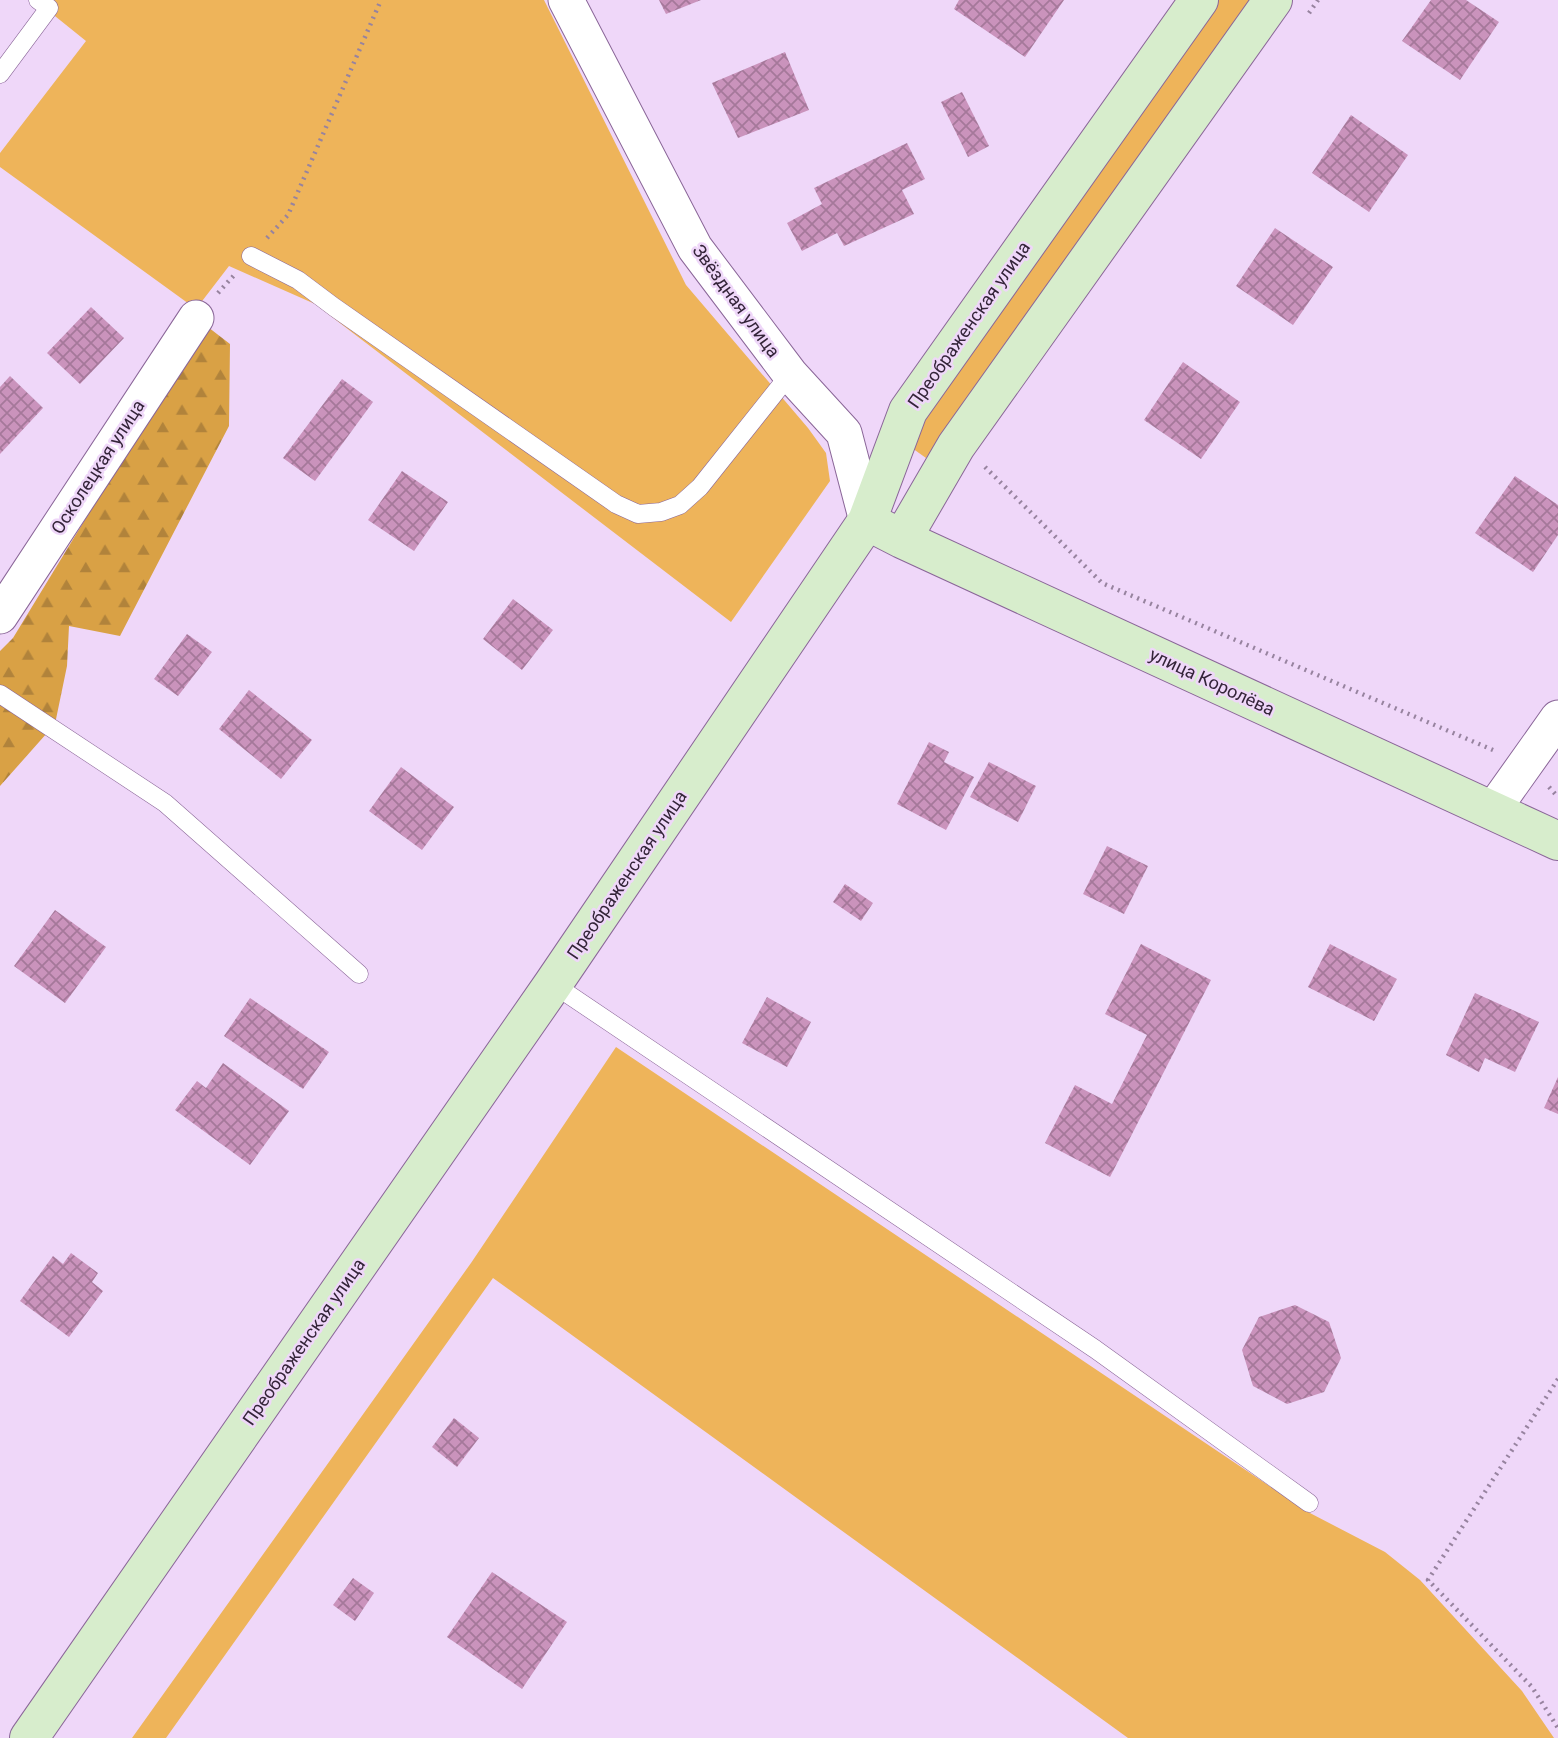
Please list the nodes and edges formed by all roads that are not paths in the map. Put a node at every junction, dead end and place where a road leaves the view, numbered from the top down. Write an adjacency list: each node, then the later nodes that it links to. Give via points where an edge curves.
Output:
1 (38, 0): 5 (lane, via 49,8)
2 (566, 0): 8 (street, Звёздная улица, via 695,248)
3 (1199, 0): 9 (main road, Преображенская улица, via 908,411)
4 (1288, 11): 10 (main road, via 956,446)
5 (0, 74)
6 (251, 256): 8 (lane, via 298,280 616,504 638,514 680,505 700,488)
7 (196, 318): 11 (street, Осколецкая улица)
8 (790, 374): 9 (street, Звёздная улица, via 844,433)
9 (867, 521): 10 (main road, улица Королёва); 17 (main road, Преображенская улица)
10 (902, 539): 14 (main road, улица Королёва)
11 (0, 616)
12 (0, 694): 16 (lane, via 165,803)
13 (1558, 718): 14 (street)
14 (1492, 811): 15 (main road, улица Королёва)
15 (1558, 841)
16 (359, 974)
17 (553, 984): 18 (lane, via 1095,1349); 19 (main road, Преображенская улица)
18 (1309, 1503)
19 (29, 1738)

